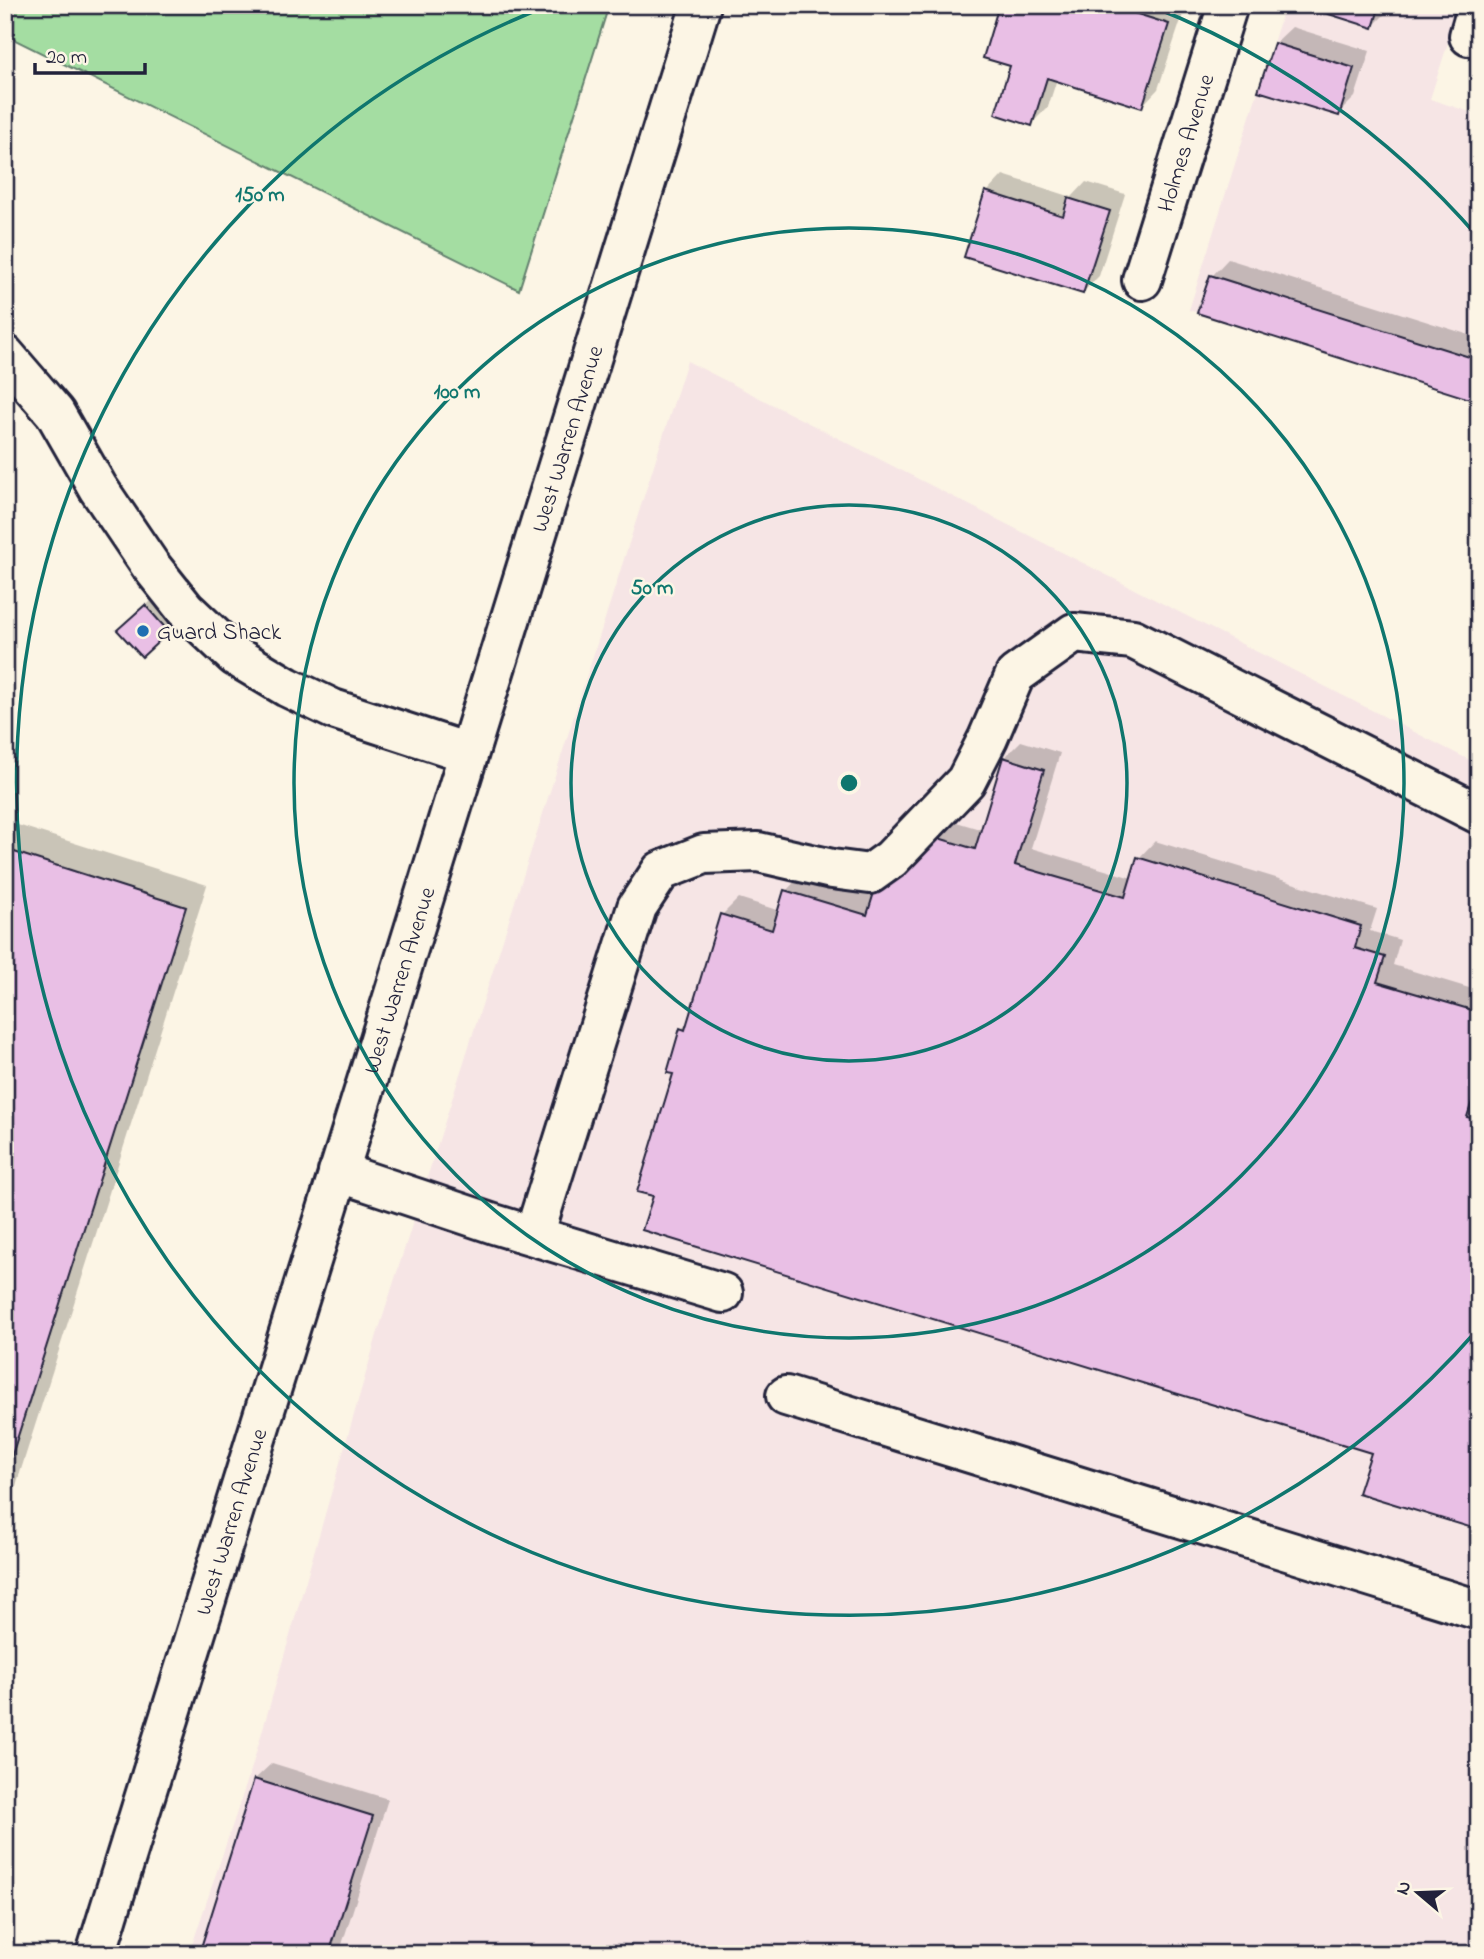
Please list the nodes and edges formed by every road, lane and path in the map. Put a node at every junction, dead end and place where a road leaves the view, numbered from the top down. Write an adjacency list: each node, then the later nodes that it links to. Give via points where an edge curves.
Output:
1 (701, 5): 5 (main road, West Warren Avenue)
2 (1228, 5): 3 (main road, Holmes Avenue)
3 (1142, 280)
4 (5, 355): 5 (main road, via 55,413 97,488 150,565 185,609 235,656 333,709)
5 (468, 753): 7 (main road, West Warren Avenue)
6 (1479, 814): 8 (main road, via 1133,639 1073,633 1015,676 966,781 891,859 870,874 758,852 704,854 661,871 637,907)
7 (338, 1172): 8 (main road); 12 (main road, West Warren Avenue)
8 (534, 1235): 9 (main road)
9 (723, 1293)
10 (786, 1396): 11 (main road)
11 (1479, 1610)
12 (96, 1954)

